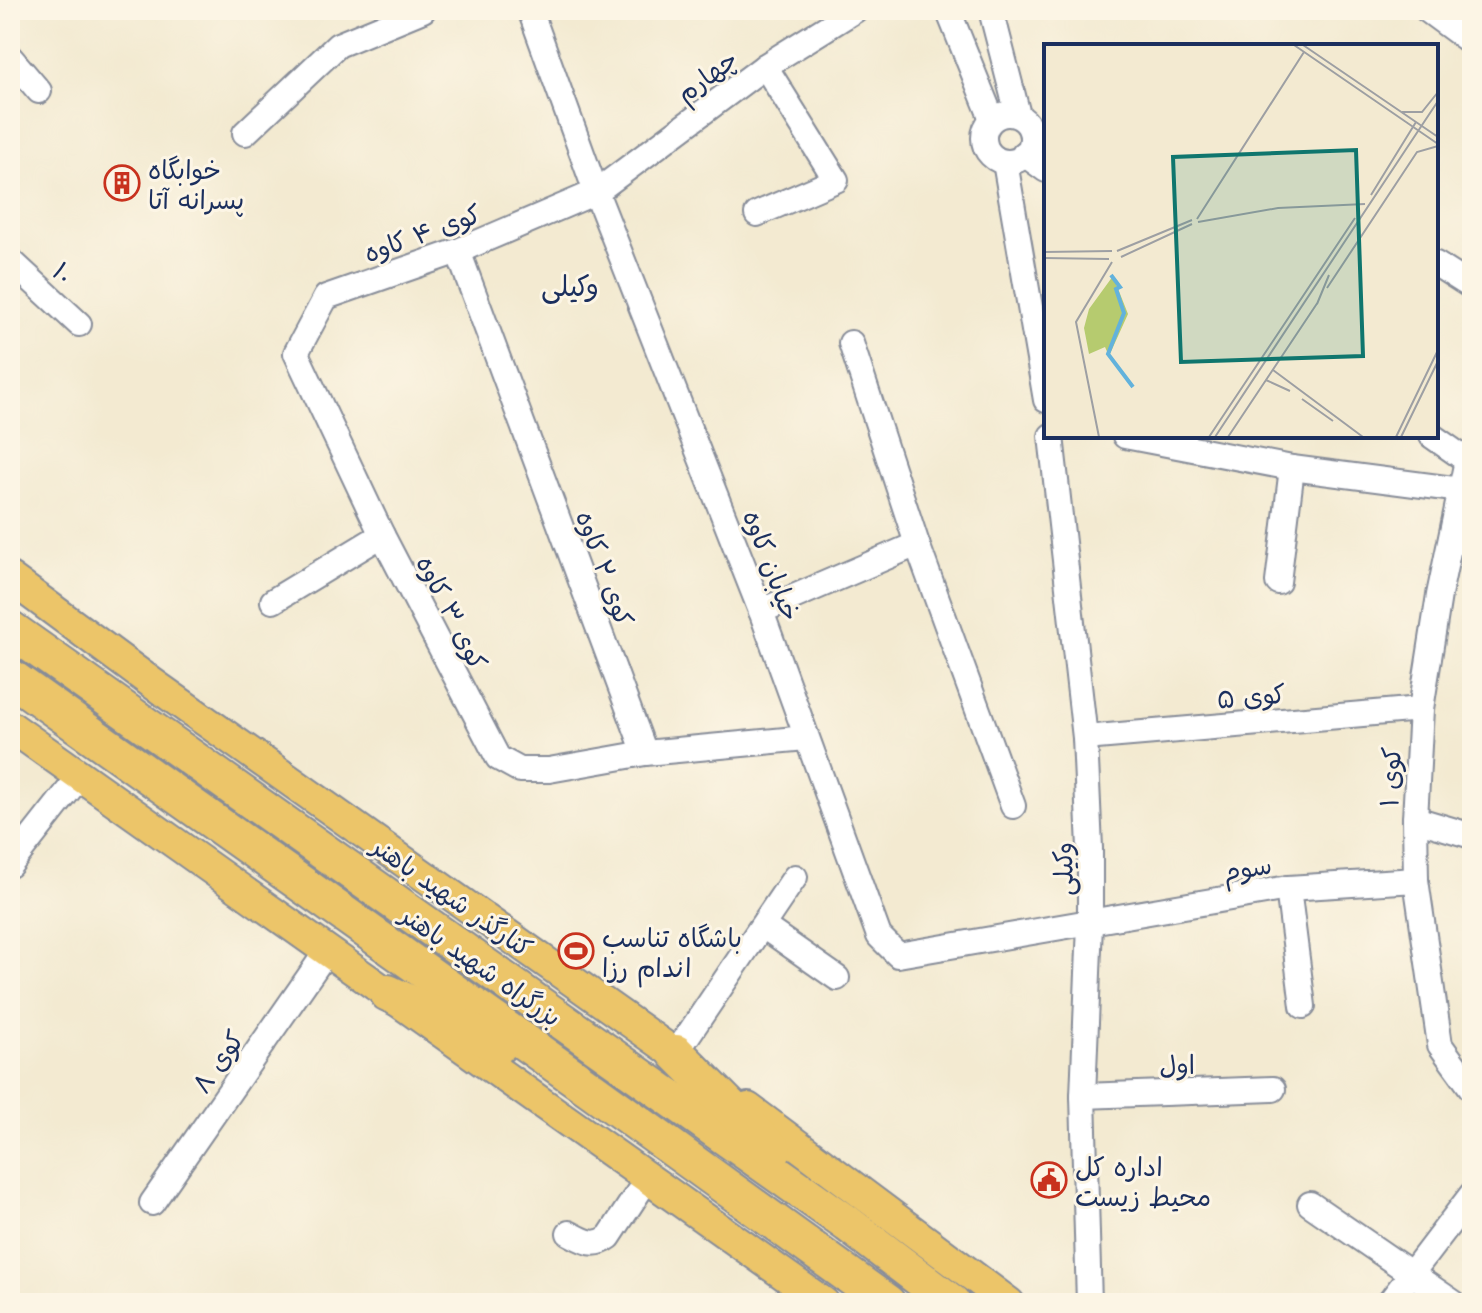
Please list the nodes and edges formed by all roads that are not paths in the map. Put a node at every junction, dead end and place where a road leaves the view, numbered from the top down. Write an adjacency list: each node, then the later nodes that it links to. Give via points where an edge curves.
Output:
1 (423, 10): 13 (street, via 338,45)
2 (530, 10): 16 (street, خیابان کاوه)
3 (855, 10): 9 (street, چهارم)
4 (948, 10): 12 (street)
5 (991, 10): 11 (street)
6 (1427, 10): 7 (street)
7 (1472, 43)
8 (10, 57): 10 (street)
9 (765, 66): 16 (street, چهارم); 17 (street, via 836,180)
10 (39, 91)
11 (1018, 115): 12 (street, via 1004,113); 14 (street, via 1028,124)
12 (992, 119): 14 (street, via 984,131 992,156)
13 (245, 133)
14 (1027, 144): 15 (street); 25 (street)
15 (1044, 167)
16 (596, 192): 18 (street, کوی ۴ کاوه); 37 (street, خیابان کاوه)
17 (757, 214)
18 (458, 251): 24 (street, کوی ۴ کاوه, via 326,297); 44 (street, کوی ۲ کاوه)
19 (10, 260): 22 (street, ۱۰)
20 (1438, 265): 21 (street)
21 (1472, 287)
22 (79, 324)
23 (851, 343): 33 (street)
24 (296, 353): 32 (street, کوی ۳ کاوه)
25 (1044, 373)
26 (1051, 438): 43 (street, وکیلی)
27 (1135, 438): 30 (street)
28 (1435, 438): 29 (street)
29 (1470, 459): 31 (street, کوی ۱)
30 (1292, 468): 31 (street); 35 (street)
31 (1461, 490): 40 (street, کوی ۱)
32 (382, 535): 36 (street); 44 (street, کوی ۳ کاوه, via 498,758 520,770 549,770)
33 (917, 544): 37 (street); 46 (street)
34 (10, 578): 59 (main road, کنارگذر شهید باهنر)
35 (1278, 582)
36 (273, 601)
37 (761, 611): 42 (street, خیابان کاوه)
38 (10, 629): 68 (highway, بزرگراه شهید باهنر)
39 (10, 677): 62 (highway, بزرگراه شهید باهنر)
40 (1421, 709): 43 (street, کوی ۵); 47 (street, کوی ۱)
41 (10, 726): 45 (main road)
42 (806, 738): 44 (street); 53 (street, خیابان کاوه, via 879,936 898,955)
43 (1085, 738): 53 (street, وکیلی)
44 (645, 753)
45 (80, 776): 49 (street); 55 (main road)
46 (1013, 806)
47 (1415, 819): 48 (street); 51 (street, کوی ۱)
48 (1472, 836)
49 (10, 865)
50 (795, 877): 54 (street)
51 (1416, 880): 52 (street, سوم); 61 (street, کوی ۱, via 1440,1045)
52 (1288, 888): 53 (street, سوم); 58 (street)
53 (1090, 924): 63 (street, وکیلی)
54 (763, 926): 56 (street); 59 (street)
55 (327, 951): 57 (main road); 66 (street, کوی ۸)
56 (837, 978)
57 (388, 993): 62 (highway); 64 (main road)
58 (1303, 1006)
59 (676, 1053): 68 (highway); 74 (main road, کنارگذر شهید باهنر)
60 (1273, 1089): 63 (street, اول)
61 (1472, 1089)
62 (592, 1090): 72 (highway, بزرگراه شهید باهنر)
63 (1083, 1096): 75 (street, وکیلی)
64 (647, 1179): 69 (street, via 601,1243 588,1244); 71 (main road)
65 (1472, 1194): 70 (street)
66 (152, 1203)
67 (1310, 1204): 70 (street)
68 (848, 1224): 73 (highway, بزرگراه شهید باهنر)
69 (569, 1233)
70 (1410, 1274): 76 (street); 77 (street)
71 (824, 1303)
72 (887, 1303)
73 (952, 1303)
74 (1009, 1303)
75 (1089, 1303)
76 (1389, 1303)
77 (1454, 1303)

